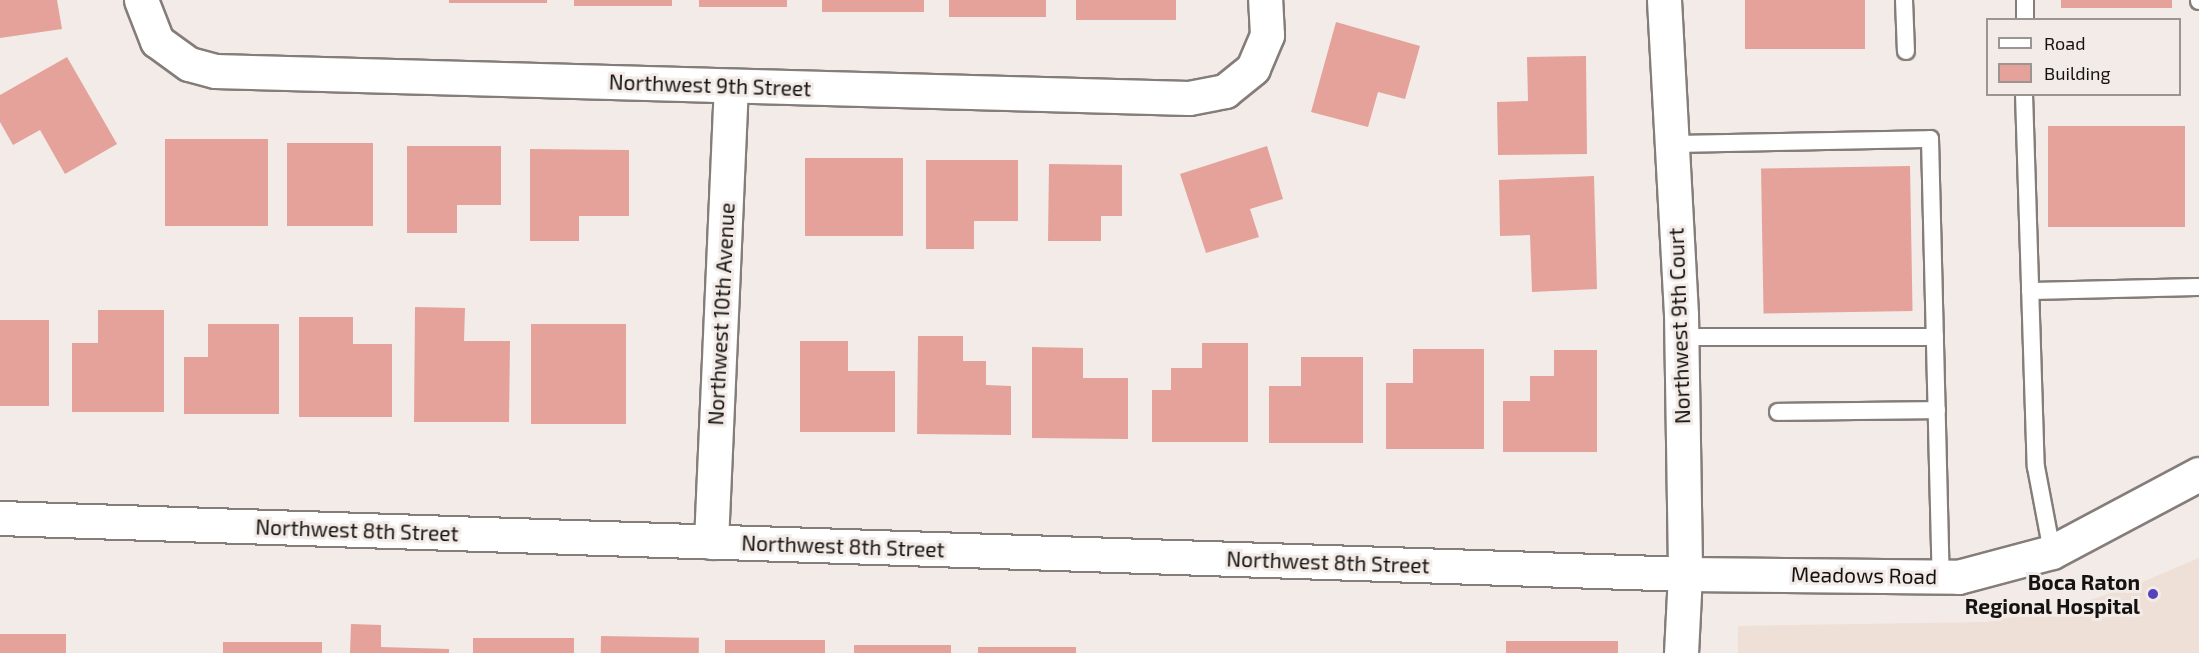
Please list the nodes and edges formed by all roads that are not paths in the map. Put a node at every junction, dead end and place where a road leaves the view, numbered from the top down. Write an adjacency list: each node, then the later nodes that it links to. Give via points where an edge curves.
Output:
1 (141, 0): 8 (street, Northwest 9th Street, via 157,41 180,59 215,71)
2 (1265, 0): 8 (street, Northwest 9th Street, via 1267,34 1253,68 1225,91 1189,98)
3 (1664, 0): 10 (street, Northwest 9th Court)
4 (1904, 0): 7 (lane)
5 (2025, 0): 6 (lane)
6 (2025, 18)
7 (1906, 51)
8 (731, 86): 19 (street, Northwest 10th Avenue)
9 (2024, 96): 12 (lane)
10 (1671, 144): 13 (street, Northwest 9th Court); 14 (lane, via 1930,139)
11 (2199, 287): 12 (lane)
12 (2030, 291): 20 (lane, via 2036,467)
13 (1682, 337): 14 (lane); 21 (street, Northwest 9th Court)
14 (1935, 337): 15 (lane)
15 (1936, 410): 16 (lane); 22 (lane)
16 (1778, 412)
17 (2199, 474): 20 (street, Meadows Road)
18 (0, 518): 19 (street, Northwest 8th Street)
19 (711, 542): 21 (street, Northwest 8th Street)
20 (2052, 552): 22 (street, Meadows Road, via 1958,577)
21 (1685, 574): 22 (street, Meadows Road); 23 (street, Northwest 9th Court)
22 (1941, 576)
23 (1681, 653)

